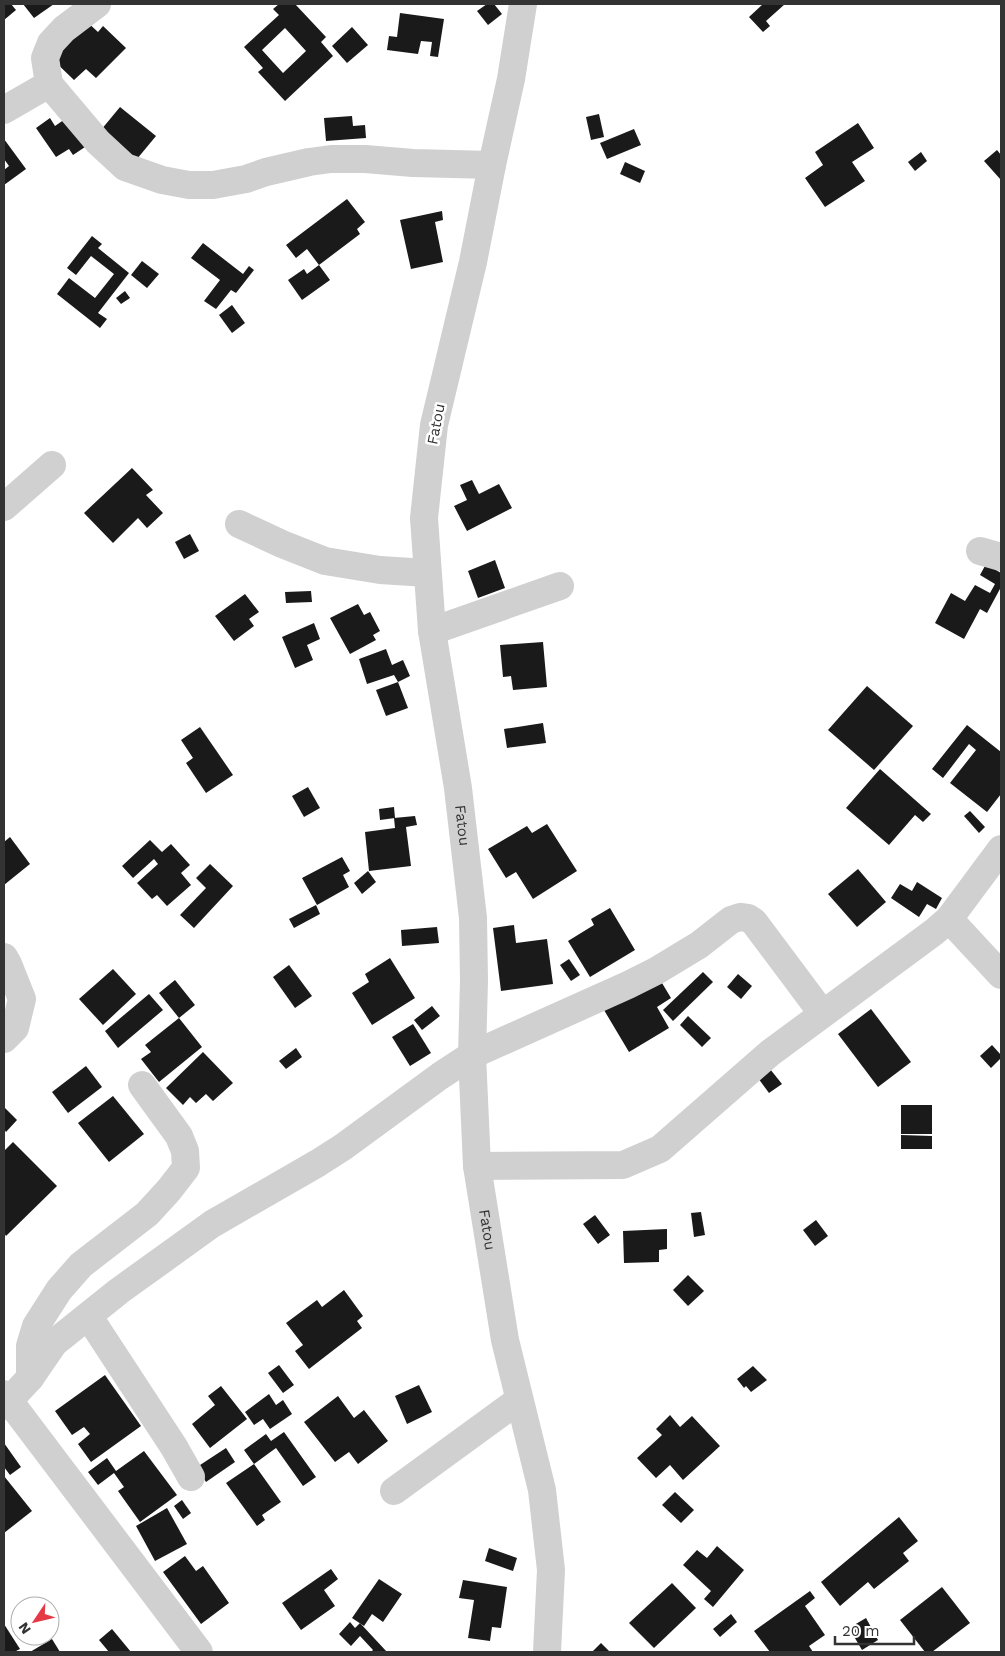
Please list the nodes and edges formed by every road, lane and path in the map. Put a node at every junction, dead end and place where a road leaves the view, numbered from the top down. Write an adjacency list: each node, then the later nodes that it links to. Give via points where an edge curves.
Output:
1 (97, 4): 3 (street, via 51,43 45,58)
2 (523, 4): 5 (street, Fatou)
3 (49, 84): 4 (street); 5 (street, via 98,142 124,167 180,184 230,182 331,159)
4 (4, 110)
5 (492, 165): 9 (street, Fatou, via 474,262 434,424 424,518)
6 (52, 465): 7 (street)
7 (4, 507)
8 (239, 524): 9 (street, via 325,561 380,570)
9 (427, 573): 11 (street, Fatou)
10 (560, 586): 11 (street)
11 (432, 632): 18 (street, Fatou, via 458,788 473,918)
12 (1001, 849): 13 (street)
13 (949, 919): 15 (street); 16 (street)
14 (4, 957): 17 (street, via 22,999 15,1028)
15 (1001, 975)
16 (822, 1014): 18 (street, via 754,922 740,917 656,971); 20 (street, via 770,1053 660,1149 622,1165)
17 (4, 1040)
18 (472, 1056): 20 (street, Fatou); 21 (street, via 326,1158 212,1224)
19 (142, 1085): 22 (street, via 179,1136 185,1151 186,1168 147,1214 81,1265 59,1290 36,1326 30,1346)
20 (477, 1166): 24 (street, Fatou, via 505,1340)
21 (89, 1317): 22 (street, via 54,1343); 25 (street)
22 (30, 1378): 23 (street)
23 (6, 1400): 27 (street)
24 (519, 1400): 26 (street); 28 (street, Fatou, via 542,1490 551,1570)
25 (191, 1477)
26 (394, 1491)
27 (199, 1652)
28 (547, 1652)

